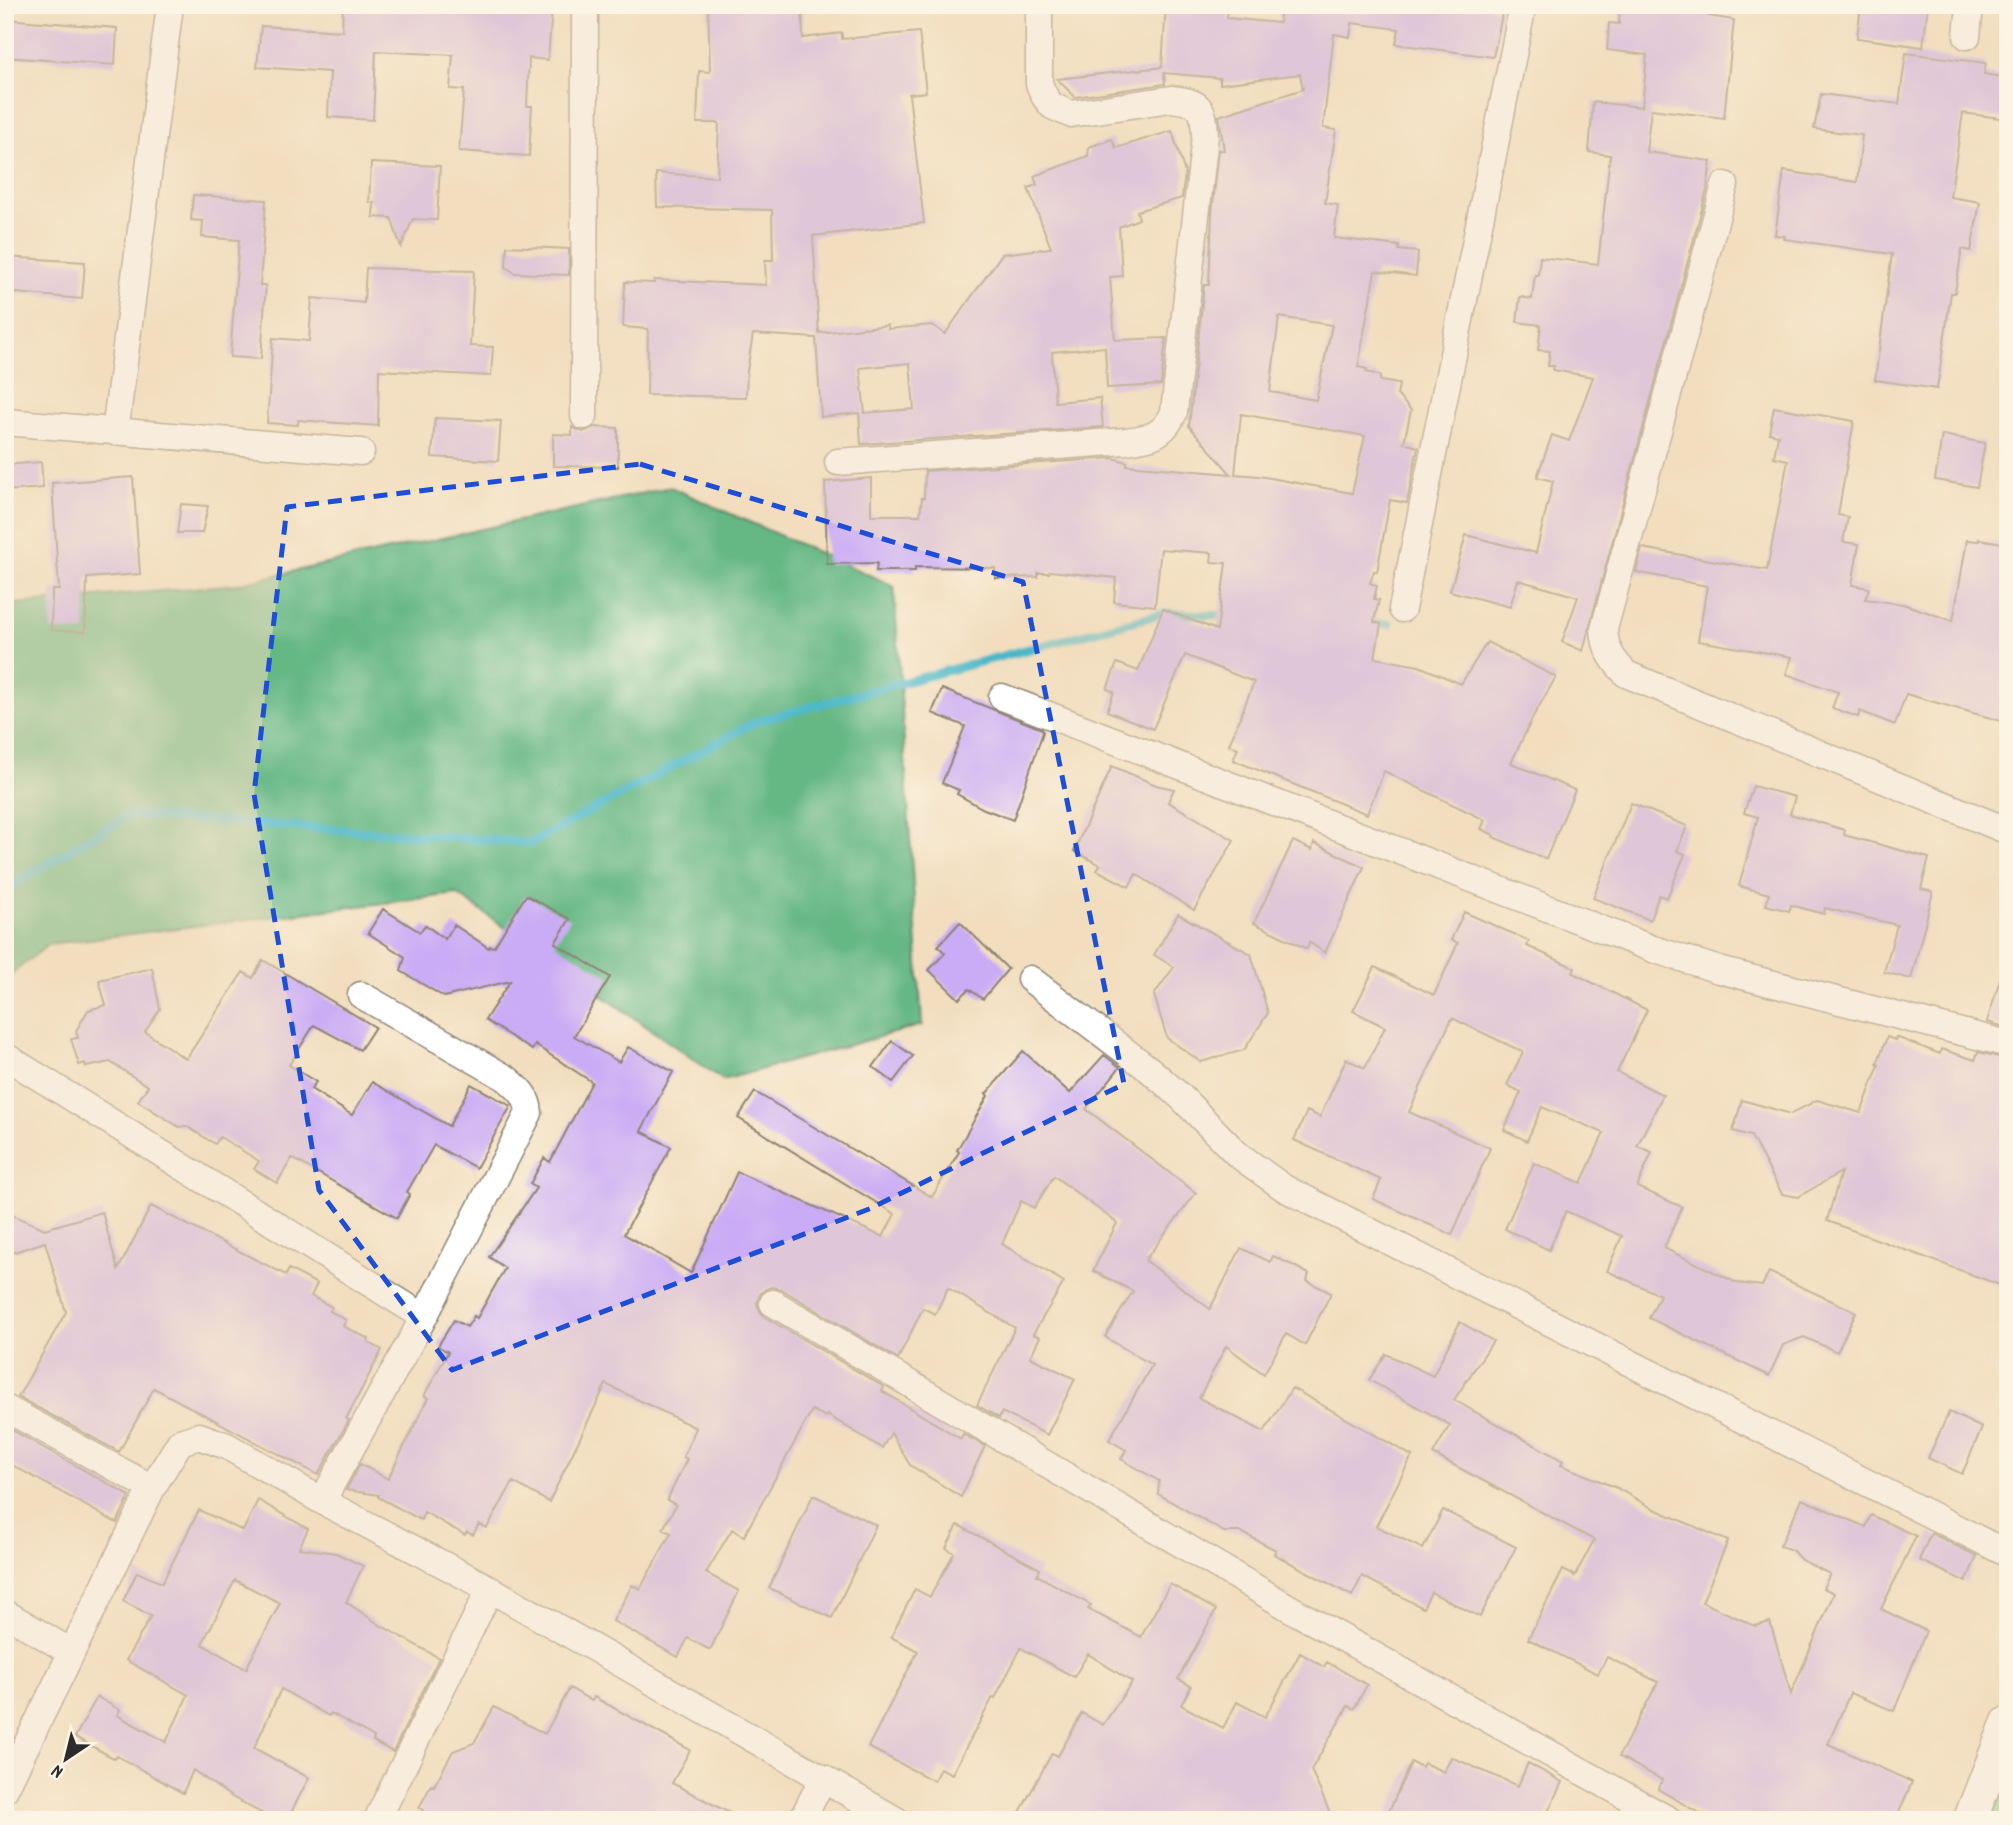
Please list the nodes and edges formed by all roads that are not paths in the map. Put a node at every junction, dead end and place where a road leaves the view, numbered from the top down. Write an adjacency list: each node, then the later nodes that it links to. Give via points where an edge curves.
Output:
1 (170, 5): 10 (street)
2 (585, 5): 8 (street)
3 (1039, 5): 12 (street, via 1039,83 1052,106 1070,114 1171,99 1188,100 1202,111 1205,136 1169,424 1148,438 1126,441)
4 (1523, 5): 13 (street)
5 (1970, 5): 6 (street)
6 (1967, 36)
7 (1724, 185): 15 (street, via 1604,629 1605,645 1626,674)
8 (584, 416)
9 (5, 422): 10 (street)
10 (115, 432): 11 (street)
11 (361, 452)
12 (838, 462)
13 (1402, 609)
14 (1002, 696): 18 (street, via 1653,949)
15 (2008, 831)
16 (1030, 979): 25 (street, via 1150,1070 1237,1154 1284,1188)
17 (361, 995): 21 (street, via 506,1078 528,1102 529,1113 520,1134)
18 (2008, 1044)
19 (5, 1056): 21 (street)
20 (773, 1303): 35 (street, via 1298,1613)
21 (424, 1317): 24 (street)
22 (5, 1408): 23 (street)
23 (152, 1488): 24 (street, via 180,1442 199,1436 227,1446); 28 (street)
24 (322, 1501): 26 (street)
25 (2008, 1554)
26 (490, 1589): 30 (street); 32 (street)
27 (5, 1613): 28 (street)
28 (71, 1652): 31 (street)
29 (2008, 1723): 36 (street)
30 (823, 1778): 33 (street); 34 (street)
31 (5, 1789)
32 (377, 1820)
33 (802, 1820)
34 (896, 1820)
35 (1669, 1820)
36 (1970, 1820)

